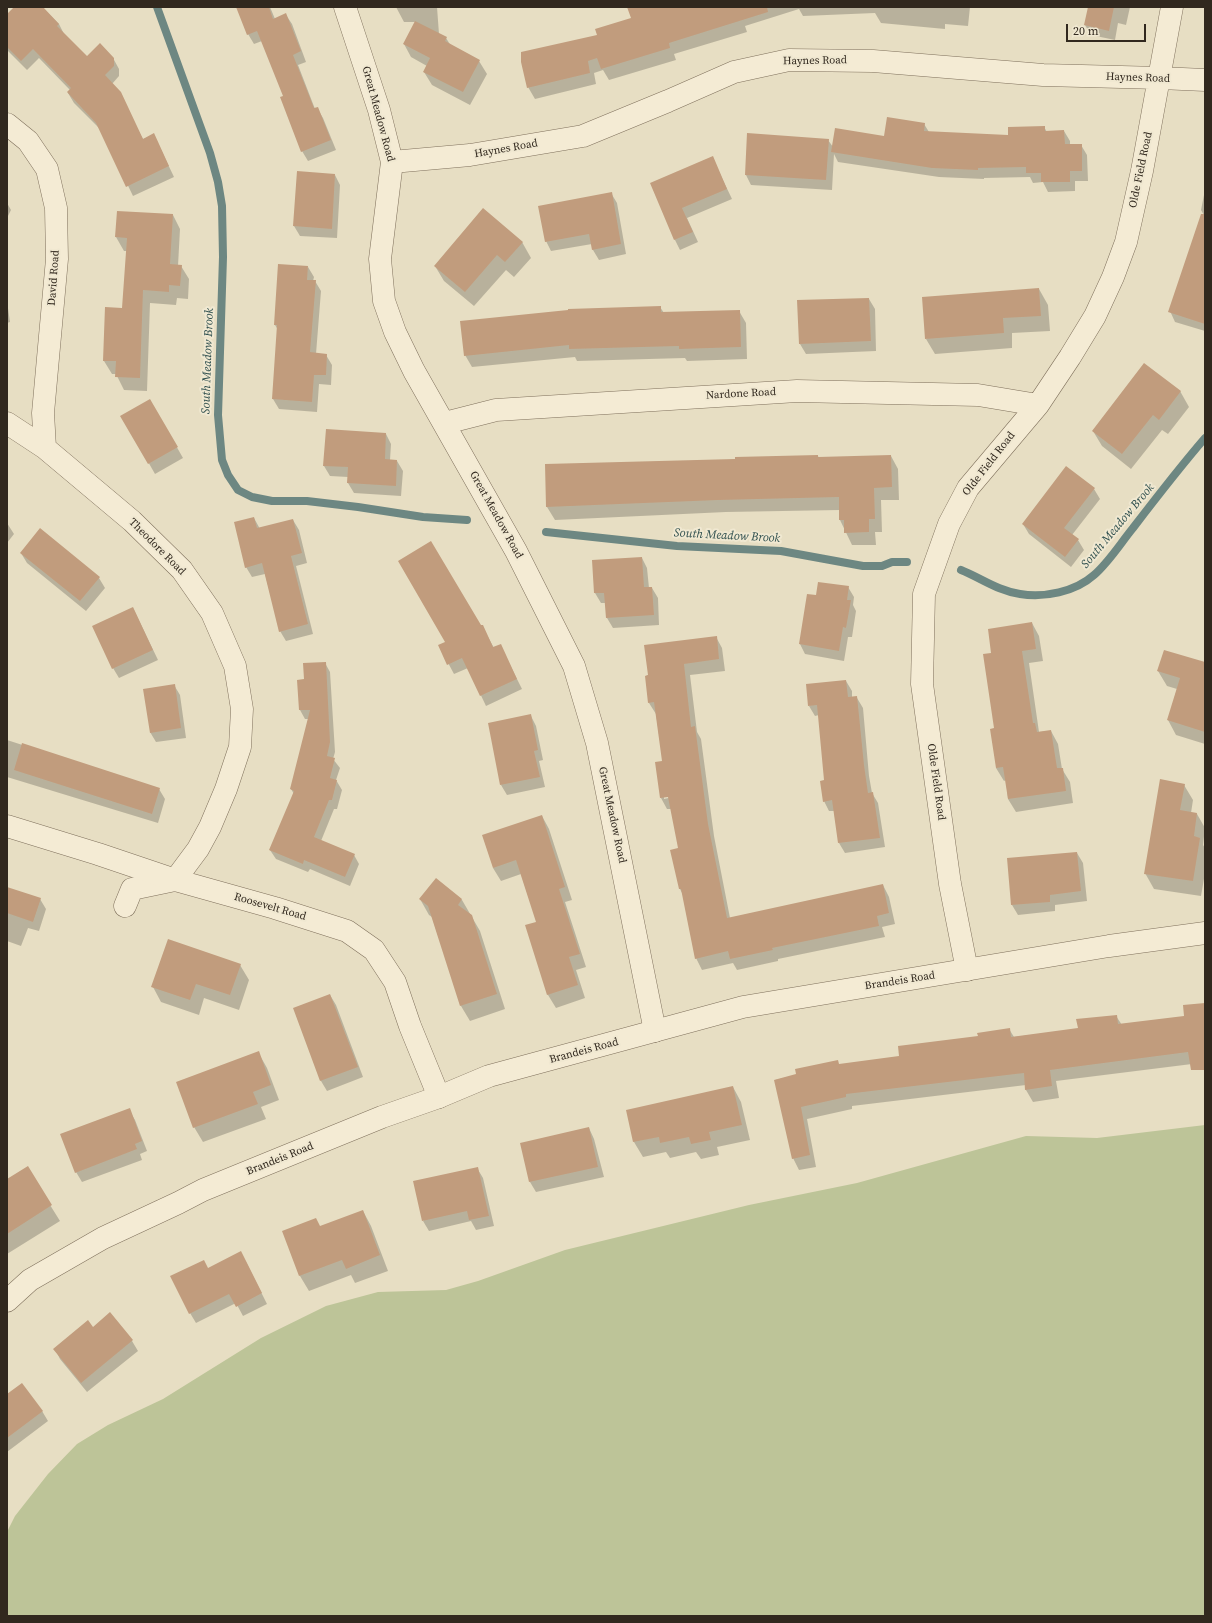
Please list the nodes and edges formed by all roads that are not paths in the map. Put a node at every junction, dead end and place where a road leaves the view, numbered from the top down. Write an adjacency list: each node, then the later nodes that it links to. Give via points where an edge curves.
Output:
1 (345, 7): 6 (street, Great Meadow Road, via 379,110)
2 (1172, 7): 3 (street, Olde Field Road)
3 (1160, 78): 4 (street, Haynes Road); 6 (street, Haynes Road, via 1043,75 873,61 789,60 734,72 583,136 470,155); 7 (street, Olde Field Road, via 1142,171 1123,249 1095,316)
4 (1205, 80)
5 (7, 124): 10 (street, David Road, via 28,141 47,169 56,208 56,259 43,413)
6 (392, 162): 9 (street, Great Meadow Road, via 380,258 384,301 395,332 414,371)
7 (1038, 405): 9 (street, Nardone Road, via 978,395 797,391 496,410); 15 (street, Olde Field Road, via 968,488 948,524 924,594 922,684 950,884)
8 (7, 422): 10 (street, Theodore Road)
9 (445, 423): 16 (street, Great Meadow Road, via 516,552 574,666 597,743)
10 (45, 448): 12 (street, Theodore Road, via 132,521 182,570 212,613 235,666 242,708 240,747 210,827 198,849)
11 (7, 826): 12 (street, Roosevelt Road)
12 (175, 880): 13 (street, via 132,889); 17 (street, Roosevelt Road, via 348,931 374,950 395,982)
13 (125, 906)
14 (1205, 933): 15 (street, Brandeis Road)
15 (967, 970): 16 (street, Brandeis Road, via 743,1007)
16 (655, 1031): 17 (street, Brandeis Road, via 489,1076)
17 (439, 1097): 18 (street, Brandeis Road, via 382,1117 203,1190 103,1238 30,1280)
18 (7, 1301)

